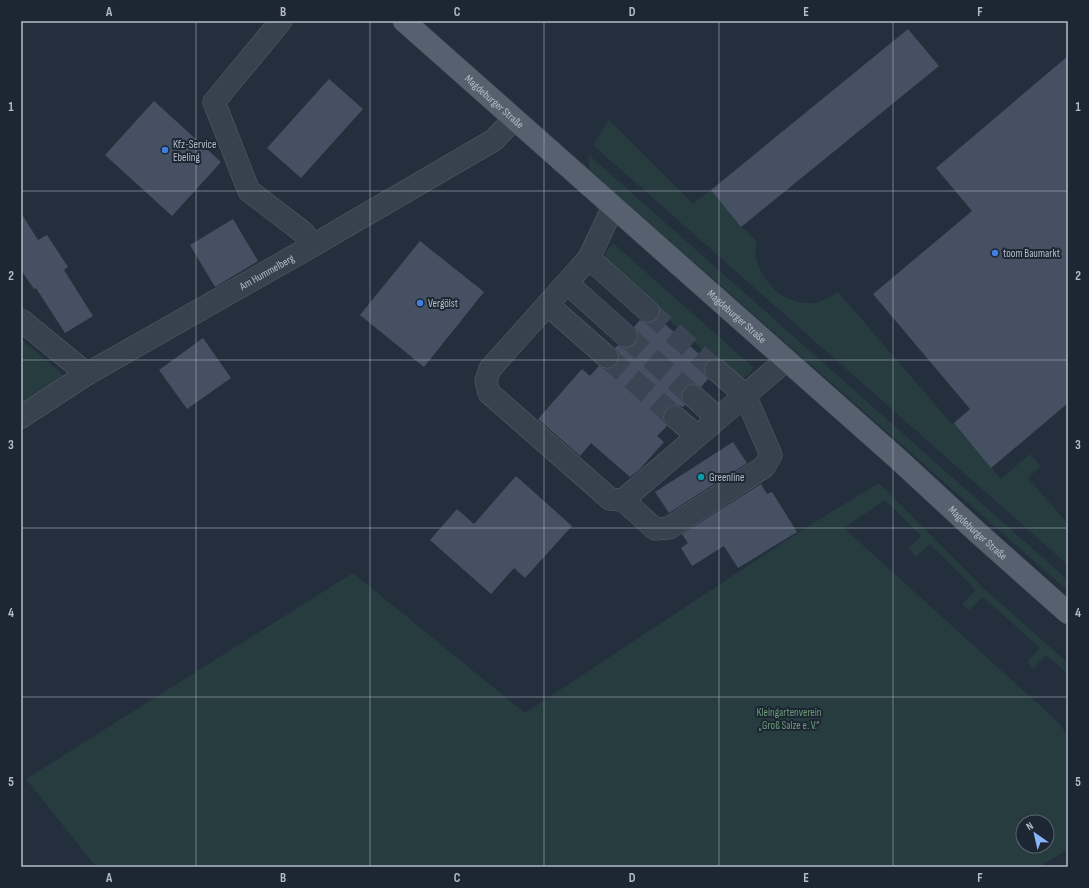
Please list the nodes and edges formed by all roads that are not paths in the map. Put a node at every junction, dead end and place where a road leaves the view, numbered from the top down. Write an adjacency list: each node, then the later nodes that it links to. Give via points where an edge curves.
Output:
1 (281, 21): 5 (street, via 214,102 249,191 304,233)
2 (404, 21): 3 (main road, Magdeburger Straße)
3 (514, 119): 4 (main road, Magdeburger Straße); 5 (street, Am Hummelberg, via 494,140)
4 (613, 206): 6 (street); 13 (main road, Magdeburger Straße)
5 (312, 246): 15 (street, Am Hummelberg)
6 (589, 258): 7 (street); 9 (street)
7 (567, 283): 8 (street); 11 (street)
8 (548, 305): 12 (street); 22 (street, via 490,369 486,381 489,393 610,500)
9 (648, 310)
10 (21, 320): 15 (street)
11 (626, 336)
12 (607, 357)
13 (786, 360): 16 (street); 23 (main road, Magdeburger Straße)
14 (716, 370): 16 (street)
15 (87, 374): 18 (street, Am Hummelberg)
16 (745, 395): 20 (street); 22 (street, via 771,455 764,467 669,528 655,529)
17 (693, 396): 20 (street)
18 (21, 417)
19 (675, 417): 21 (street)
20 (718, 418): 21 (street)
21 (697, 436): 22 (street)
22 (623, 500)
23 (1068, 613)

